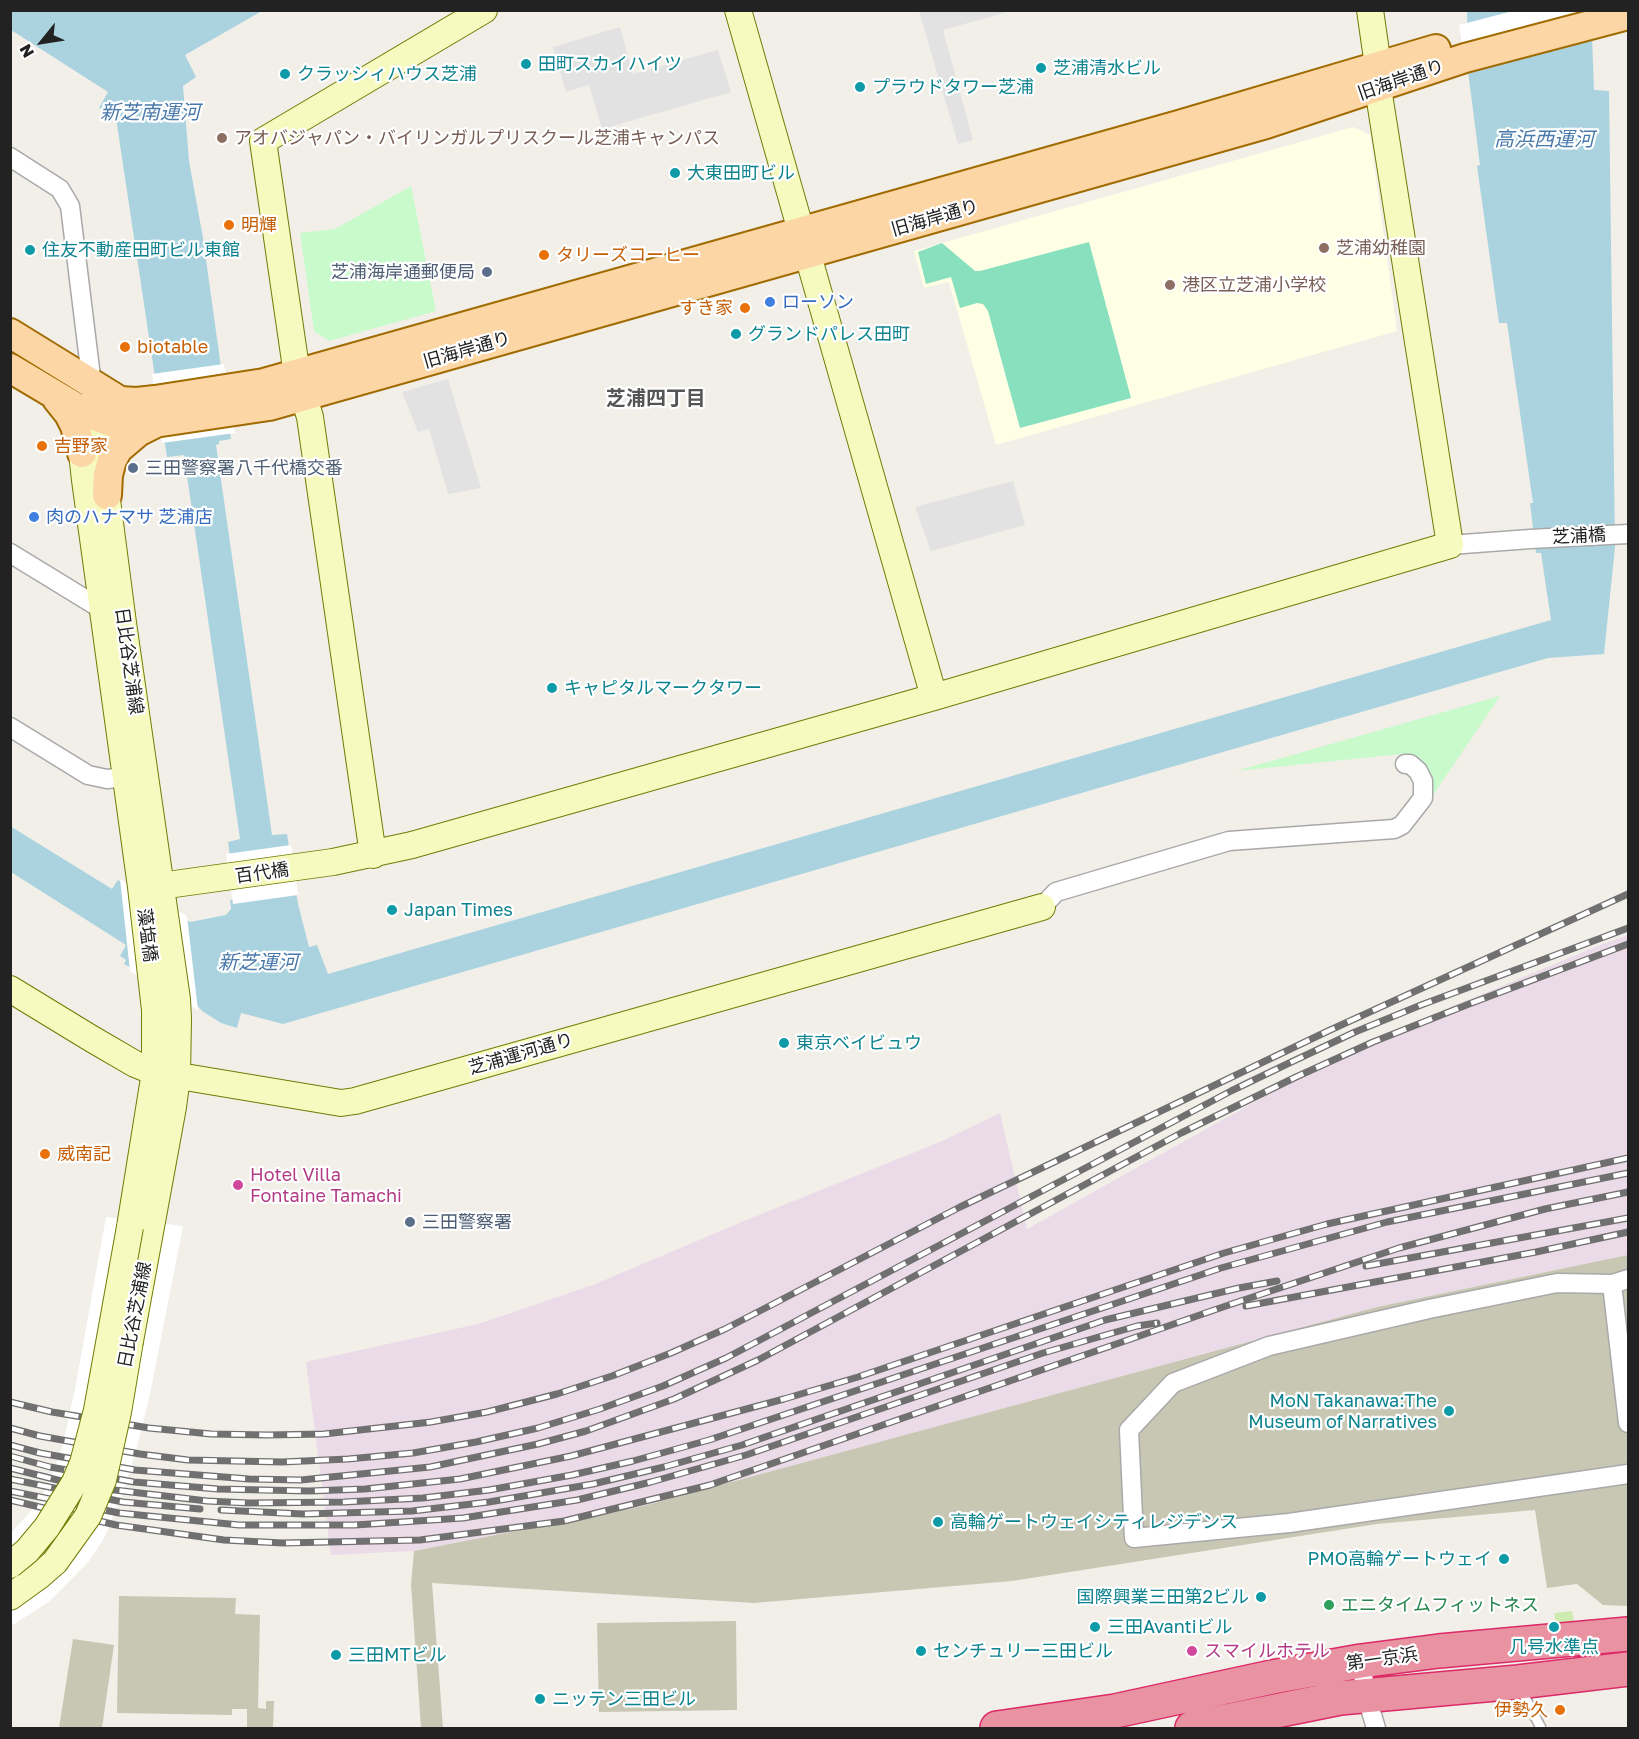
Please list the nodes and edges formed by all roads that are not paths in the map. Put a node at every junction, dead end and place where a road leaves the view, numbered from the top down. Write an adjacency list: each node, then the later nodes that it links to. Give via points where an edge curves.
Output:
1 (484, 10): 12 (street, via 263,141)
2 (738, 10): 8 (street)
3 (1370, 10): 6 (street)
4 (1629, 15): 5 (main road, 旧海岸通り)
5 (1585, 17): 6 (main road, 旧海岸通り)
6 (1378, 77): 8 (main road, 旧海岸通り, via 1266,124); 19 (street)
7 (10, 157): 11 (street, via 60,189 69,206)
8 (804, 243): 12 (main road, 旧海岸通り); 22 (street)
9 (10, 333): 11 (main road)
10 (10, 368): 13 (main road)
11 (93, 385): 14 (main road, via 120,401 137,402); 15 (street, 日比谷芝浦線)
12 (300, 386): 14 (main road, 旧海岸通り); 26 (street, via 310,417)
13 (52, 393): 15 (main road); 16 (main road, via 75,426)
14 (157, 412): 15 (main road, via 126,425); 17 (main road, via 118,449 108,475)
15 (96, 418): 16 (street, 日比谷芝浦線); 17 (street, 日比谷芝浦線)
16 (82, 453): 21 (street, 日比谷芝浦線)
17 (107, 495): 21 (street, 日比谷芝浦線)
18 (1629, 534): 19 (street, 芝浦橋)
19 (1450, 545): 22 (street, 百代橋)
20 (10, 553): 21 (street)
21 (112, 616): 25 (street, 日比谷芝浦線)
22 (934, 697): 26 (street, 百代橋)
23 (10, 727): 25 (street, via 88,775 107,779)
24 (1405, 764): 28 (street, via 1418,771 1423,798 1402,825 1394,829 1229,841 1056,892)
25 (135, 776): 27 (street, 日比谷芝浦線)
26 (373, 855): 27 (street, 百代橋)
27 (155, 892): 29 (street, 藻塩橋); 31 (street, 藻塩橋)
28 (1042, 907): 32 (street, 芝浦運河通り, via 355,1101)
29 (153, 983): 32 (street, 日比谷芝浦線)
30 (10, 989): 32 (street, 芝浦運河通り, via 135,1064)
31 (177, 999): 32 (street, 日比谷芝浦線, via 178,1040)
32 (166, 1074): 33 (street, 日比谷芝浦線)
33 (141, 1230): 37 (street, 日比谷芝浦線, bridge, via 84,1463 47,1527); 38 (street, 日比谷芝浦線, bridge, via 118,1412 103,1480 88,1516 55,1562)
34 (1623, 1280): 35 (street); 36 (street, via 1557,1283 1429,1309 1269,1346 1173,1383 1129,1430 1134,1538 1289,1523)
35 (1629, 1423)
36 (1629, 1474)
37 (10, 1565)
38 (10, 1598)
39 (1629, 1634): 40 (highway, 第一京浜)
40 (1439, 1651): 41 (highway, 第一京浜); 45 (highway, via 1429,1670)
41 (1361, 1660): 43 (highway, 第一京浜); 46 (street)
42 (1629, 1669): 44 (highway, 第一京浜)
43 (1272, 1677): 47 (highway, via 1295,1677 1302,1684 1304,1694); 48 (highway, 第一京浜, via 1115,1711)
44 (1518, 1682): 45 (highway, 第一京浜); 51 (lane)
45 (1443, 1689): 46 (highway, 第一京浜)
46 (1366, 1695): 47 (highway, 第一京浜); 50 (street)
47 (1288, 1708): 49 (highway, 第一京浜)
48 (997, 1728)
49 (1192, 1728)
50 (1376, 1728)
51 (1541, 1728)

